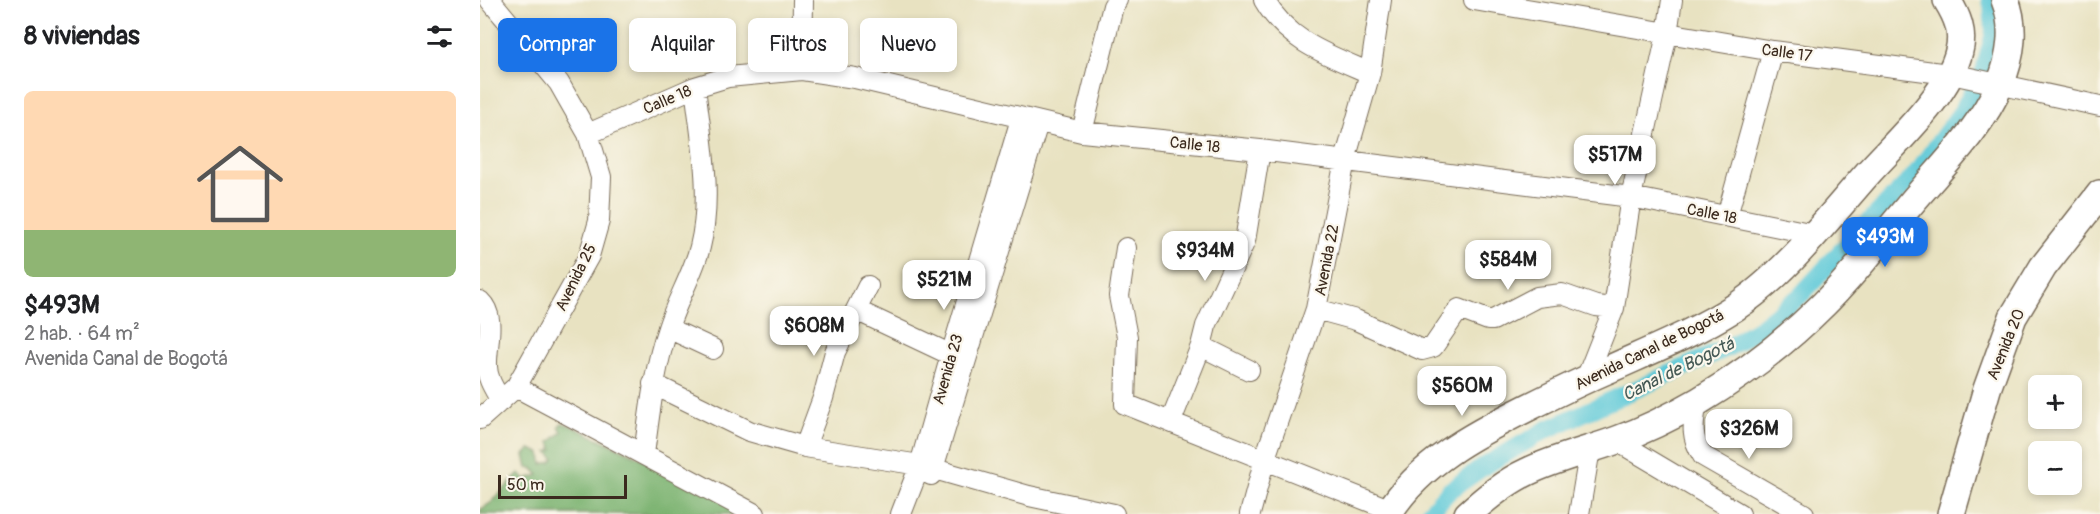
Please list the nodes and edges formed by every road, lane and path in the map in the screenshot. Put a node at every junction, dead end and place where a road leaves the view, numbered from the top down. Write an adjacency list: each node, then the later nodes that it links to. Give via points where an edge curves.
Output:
1 (490, 0): 22 (street, Avenida 25, via 559,83)
2 (803, 0): 10 (street)
3 (1117, 0): 21 (street)
4 (1264, 0): 15 (street, via 1287,29 1313,49)
5 (1381, 0): 15 (street, Avenida 22)
6 (1474, 0): 11 (street, Calle 17)
7 (1672, 0): 11 (street)
8 (1947, 0): 16 (main road, Avenida Canal de Bogotá, via 1961,31)
9 (2005, 0): 17 (main road, via 2011,38 2007,62)
10 (803, 18)
11 (1667, 34): 12 (street, Calle 17); 26 (street)
12 (1773, 51): 16 (street, Calle 17); 27 (street)
13 (781, 72): 18 (street, Calle 18, via 728,77)
14 (815, 72): 20 (street, Calle 18, via 855,78)
15 (1370, 73): 24 (street, Avenida 22)
16 (1953, 74): 17 (street, Calle 17); 28 (main road, Avenida Canal de Bogotá)
17 (1995, 83): 19 (street, Calle 17); 44 (main road, via 1991,102 1970,134 1825,303 1755,364)
18 (695, 87): 22 (street, Calle 18); 35 (street, via 705,169 705,209 700,247)
19 (2100, 106)
20 (1029, 121): 21 (street, Calle 18); 38 (street, Avenida 23)
21 (1082, 132): 23 (street, Calle 18)
22 (588, 134): 42 (street, Avenida 25, via 601,177 599,221 589,256)
23 (1260, 150): 24 (street, Calle 18); 36 (street, via 1245,241 1206,326)
24 (1345, 160): 26 (street, Calle 18); 33 (street, Avenida 22)
25 (2100, 194): 63 (main road, Avenida 20, via 2043,267 2013,317 1987,389)
26 (1632, 197): 27 (street, Calle 18); 32 (street)
27 (1727, 216): 28 (street, Calle 18)
28 (1814, 234): 40 (main road, Avenida Canal de Bogotá, via 1736,306 1685,335)
29 (1126, 248): 46 (street, via 1119,296 1127,336 1125,404)
30 (868, 286): 34 (street)
31 (480, 301): 43 (street, via 489,317 487,367)
32 (1614, 308): 33 (street, via 1562,294 1537,297 1493,320 1459,309 1433,347 1422,350 1356,320); 40 (street)
33 (1316, 309): 51 (street, Avenida 22)
34 (856, 310): 38 (street); 48 (street, via 835,352)
35 (668, 328): 37 (street); 41 (street)
36 (1201, 346): 39 (street); 46 (street)
37 (713, 349)
38 (958, 358): 52 (street, Avenida 23)
39 (1249, 370)
40 (1586, 379): 53 (main road, Avenida Canal de Bogotá, via 1461,443 1427,470)
41 (653, 384): 48 (street, via 749,430); 50 (street)
42 (516, 387): 43 (street, Avenida 25); 50 (street)
43 (501, 401): 45 (street, Avenida 25)
44 (1697, 402): 47 (main road); 62 (street, via 1692,428 1703,456)
45 (480, 419)
46 (1171, 421): 51 (street)
47 (1617, 441): 49 (main road); 61 (street)
48 (805, 447): 52 (street)
49 (1590, 449): 59 (main road, via 1526,472); 60 (street)
50 (644, 454): 54 (street)
51 (1265, 458): 53 (street); 58 (street, Avenida 22)
52 (927, 467): 55 (street, Avenida 23); 56 (street, Avenida 23); 57 (street, via 1029,496)
53 (1389, 512)
54 (755, 514)
55 (902, 514)
56 (916, 514)
57 (1114, 514)
58 (1250, 514)
59 (1468, 514)
60 (1578, 514)
61 (1740, 514)
62 (1804, 514)
63 (1951, 514)

